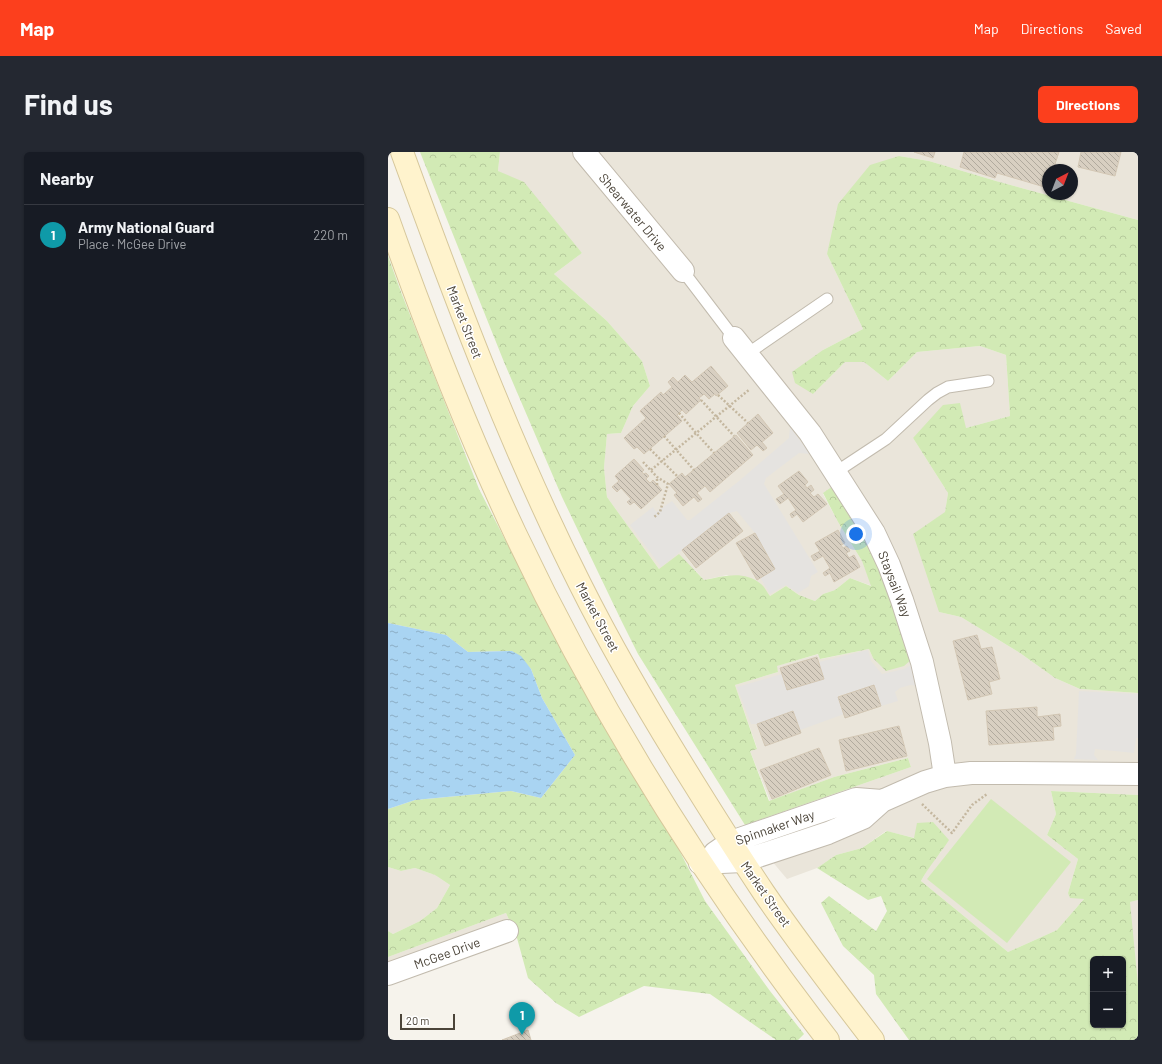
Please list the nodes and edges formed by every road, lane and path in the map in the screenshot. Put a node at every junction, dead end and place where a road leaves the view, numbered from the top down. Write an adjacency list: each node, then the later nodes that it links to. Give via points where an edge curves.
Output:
1 (402, 152): 35 (main road, Market Street, via 450,284 497,402 576,577 643,699)
2 (584, 152): 4 (street, Shearwater Drive)
3 (388, 219): 37 (main road, via 437,353 516,534 608,711)
4 (683, 271): 6 (lane)
5 (828, 299): 6 (lane)
6 (740, 346): 25 (street, Staysail Way, via 810,433)
7 (988, 381): 25 (lane, via 948,388 937,393 886,439)
8 (753, 386): 11 (path)
9 (718, 395): 11 (path)
10 (701, 400): 13 (path)
11 (729, 406): 13 (path); 14 (path)
12 (679, 413): 15 (path)
13 (715, 417): 15 (path); 17 (path)
14 (748, 423)
15 (696, 433): 19 (path); 20 (path)
16 (664, 436): 19 (path)
17 (734, 436)
18 (650, 449): 21 (path)
19 (676, 450): 21 (path); 24 (path)
20 (714, 452)
21 (662, 461): 23 (path); 27 (path)
22 (643, 462): 23 (path)
23 (651, 470): 26 (path)
24 (694, 470)
25 (836, 472): 31 (street, Staysail Way, via 874,533 902,600 922,662)
26 (657, 477): 28 (path); 29 (path, via 668,484 660,512)
27 (678, 477)
28 (657, 485)
29 (653, 518)
30 (1138, 774): 31 (street, Spinnaker Way, via 1010,772)
31 (945, 776): 33 (street, Spinnaker Way)
32 (990, 793): 34 (path, via 972,805 952,833)
33 (882, 801): 35 (street, Spinnaker Way, via 856,798); 36 (street, Spinnaker Way, via 863,818 828,833)
34 (919, 802)
35 (731, 842): 36 (main road, Market Street); 37 (street, Spinnaker Way)
36 (743, 861): 37 (street, Spinnaker Way); 41 (main road, Market Street, via 802,947)
37 (700, 863): 40 (main road, via 749,935)
38 (507, 932): 39 (street, McGee Drive)
39 (388, 974)
40 (828, 1040)
41 (873, 1040)

